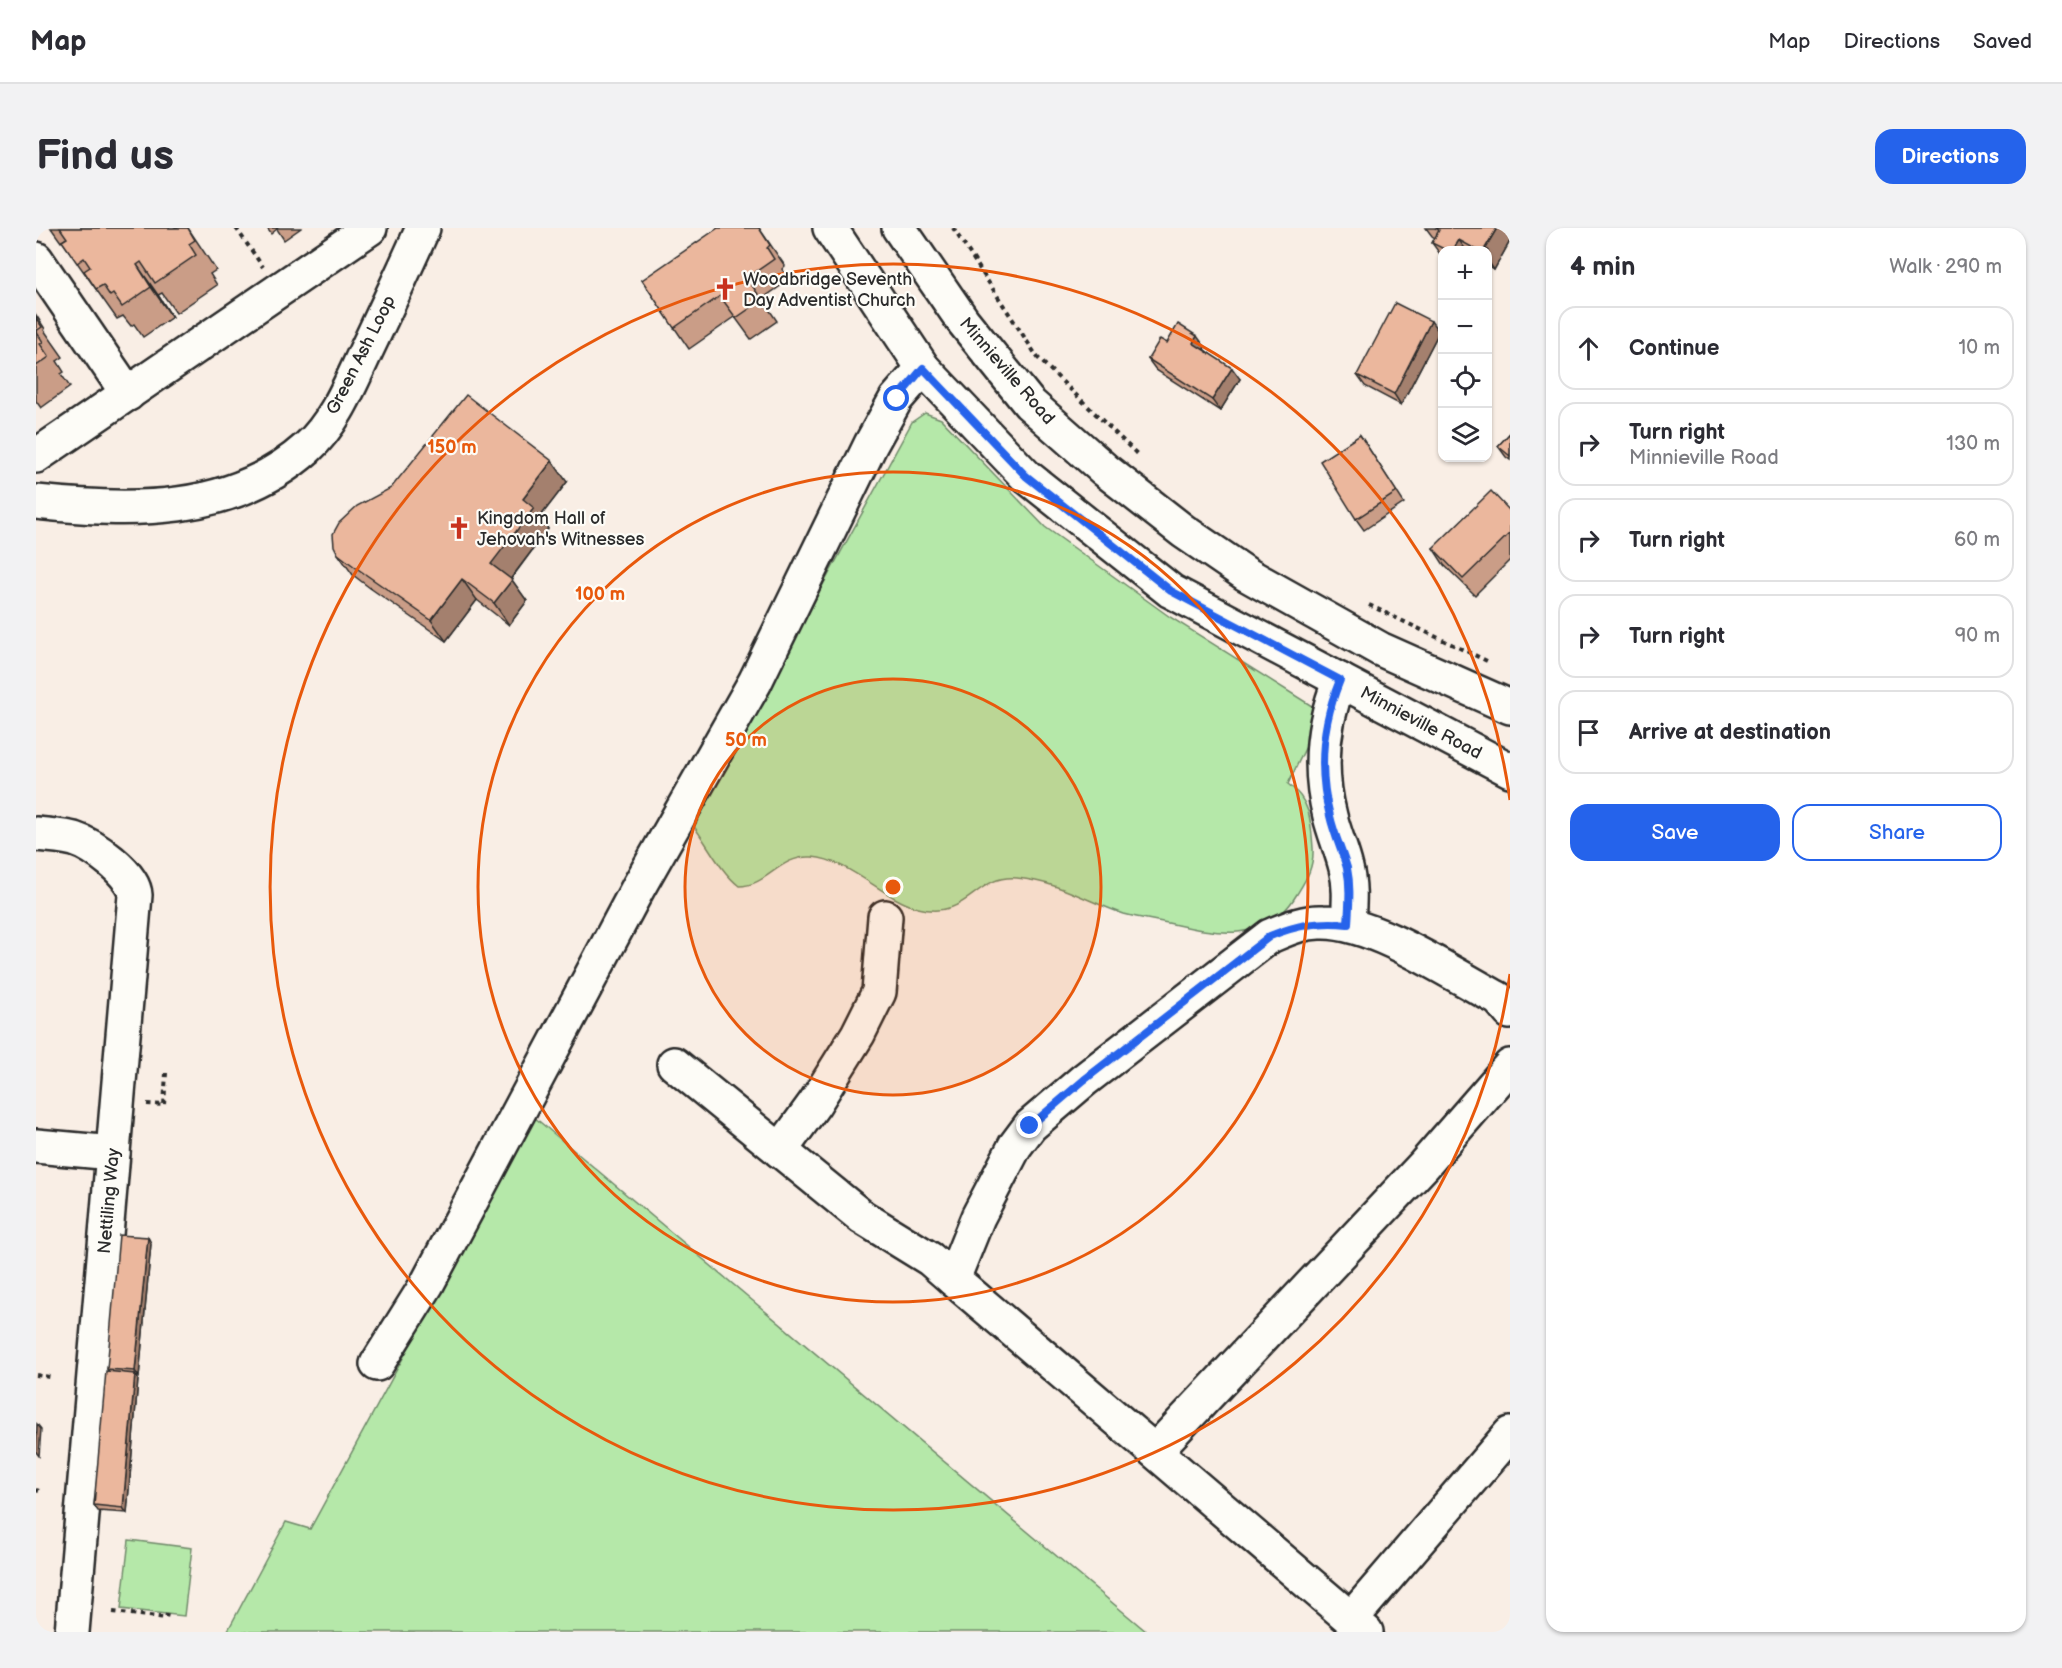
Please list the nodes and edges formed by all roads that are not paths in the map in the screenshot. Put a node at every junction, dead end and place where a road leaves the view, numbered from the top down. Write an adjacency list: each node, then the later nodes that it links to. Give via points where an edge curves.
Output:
1 (370, 228): 7 (street)
2 (423, 228): 9 (street, Green Ash Loop, via 339,407 308,447 258,482 224,495 159,508 98,509)
3 (830, 228): 6 (street, Minnieville Road)
4 (899, 228): 11 (street, Minnieville Road, via 963,321 1029,403 1183,531 1246,573 1380,649)
5 (36, 259): 7 (street)
6 (923, 368): 10 (street, Minnieville Road, via 1026,476 1171,591); 23 (street, via 897,399 871,444 755,682 638,888 427,1284)
7 (128, 394): 8 (street)
8 (36, 456)
9 (36, 502)
10 (1340, 680): 12 (street, Minnieville Road); 15 (street, via 1330,704 1323,749 1324,786 1346,868 1350,892)
11 (1510, 707)
12 (1510, 770)
13 (36, 834): 21 (street, Nettiling Way, via 82,842 129,878 134,889)
14 (885, 917): 20 (street, via 879,992 858,1034)
15 (1348, 924): 16 (street, via 1373,932 1499,999); 22 (street, via 1321,921 1270,936 1030,1126 1015,1146 978,1217)
16 (1510, 1012)
17 (674, 1065): 20 (street)
18 (1510, 1066): 25 (street, via 1424,1165)
19 (36, 1146): 21 (street)
20 (780, 1151): 22 (street, via 862,1217 930,1259)
21 (113, 1153): 27 (street, Nettiling Way)
22 (953, 1279): 25 (street)
23 (378, 1364)
24 (1510, 1434): 26 (street)
25 (1155, 1451): 26 (street)
26 (1359, 1625)
27 (72, 1632)

